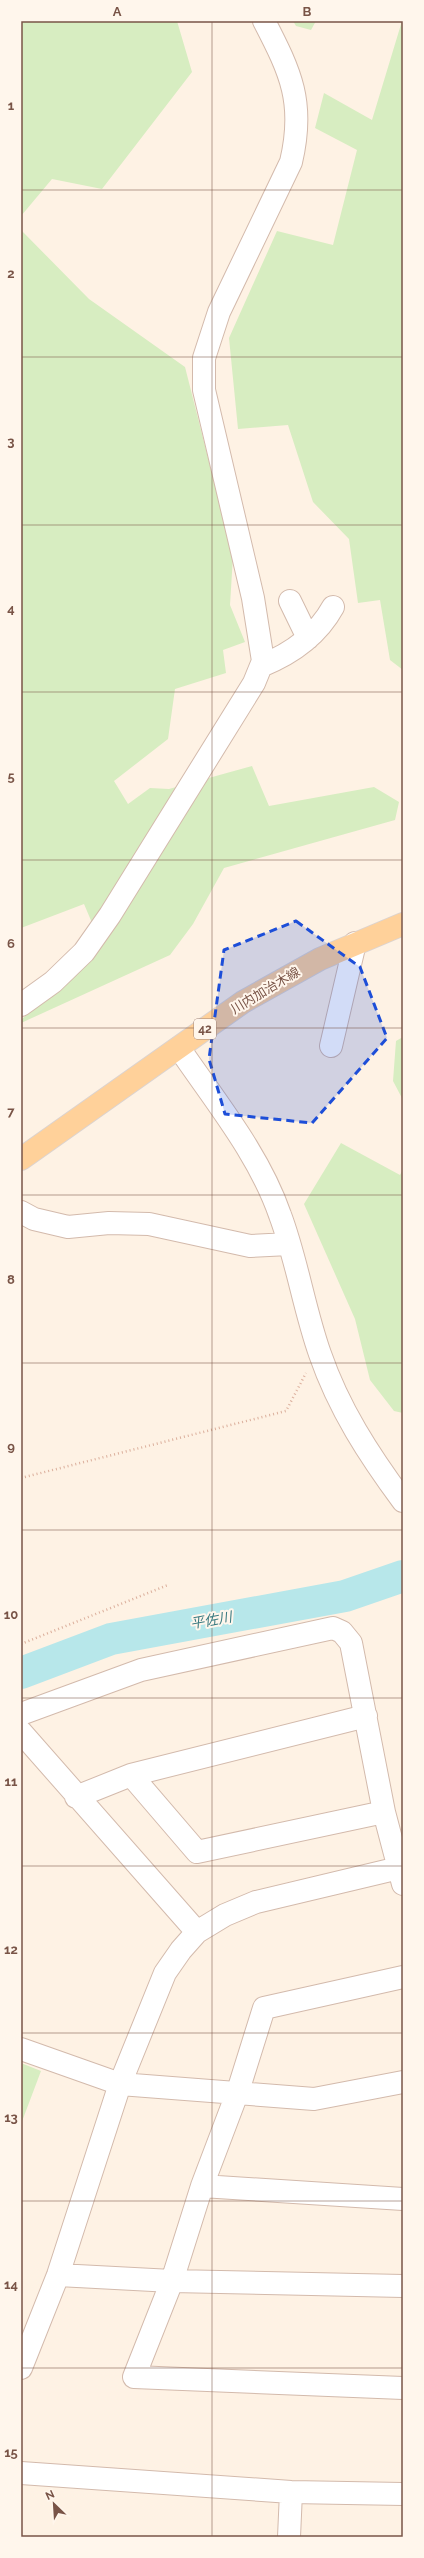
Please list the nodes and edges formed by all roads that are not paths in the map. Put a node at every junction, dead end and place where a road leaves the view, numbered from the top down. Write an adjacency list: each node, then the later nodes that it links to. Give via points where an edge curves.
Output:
1 (264, 21): 5 (street, via 286,64 296,96 297,136 291,162 219,312 204,358 204,390 253,598 263,661)
2 (290, 601): 4 (street)
3 (332, 608): 4 (street, via 327,618)
4 (308, 638): 5 (street, via 282,657)
5 (261, 666): 8 (street, via 254,683 110,915 84,952 52,982)
6 (403, 924): 7 (main road, 川内加治木線 / 42)
7 (355, 943): 9 (street); 10 (main road, 川内加治木線 / 42, via 284,977 243,1002)
8 (21, 1005)
9 (332, 1046)
10 (179, 1048): 11 (main road, 川内加治木線 / 42); 13 (street, via 260,1168)
11 (21, 1159)
12 (21, 1212): 13 (street, via 34,1219 68,1227 109,1222 149,1224 250,1246)
13 (289, 1244): 14 (street, via 320,1353 338,1400)
14 (403, 1501)
15 (21, 1714): 16 (street, via 69,1694 142,1670 333,1628 342,1632 351,1643)
16 (366, 1716): 18 (street); 20 (street)
17 (21, 1732): 19 (street)
18 (131, 1775): 19 (street); 20 (street, via 196,1852)
19 (76, 1796): 22 (street)
20 (384, 1812): 21 (street)
21 (402, 1873): 22 (street, via 256,1902 225,1915)
22 (197, 1932): 26 (street, via 165,1973)
23 (403, 1976): 27 (street, via 264,2008)
24 (21, 2049): 26 (street)
25 (403, 2082): 27 (street, via 314,2098)
26 (120, 2084): 27 (street); 30 (street)
27 (238, 2091): 28 (street)
28 (202, 2186): 29 (street); 31 (street)
29 (403, 2199)
30 (58, 2275): 31 (street); 33 (street)
31 (172, 2281): 32 (street); 34 (street, via 134,2377)
32 (403, 2286)
33 (21, 2368)
34 (403, 2388)
35 (21, 2473): 36 (street)
36 (291, 2492): 37 (street); 38 (street)
37 (403, 2494)
38 (289, 2537)

